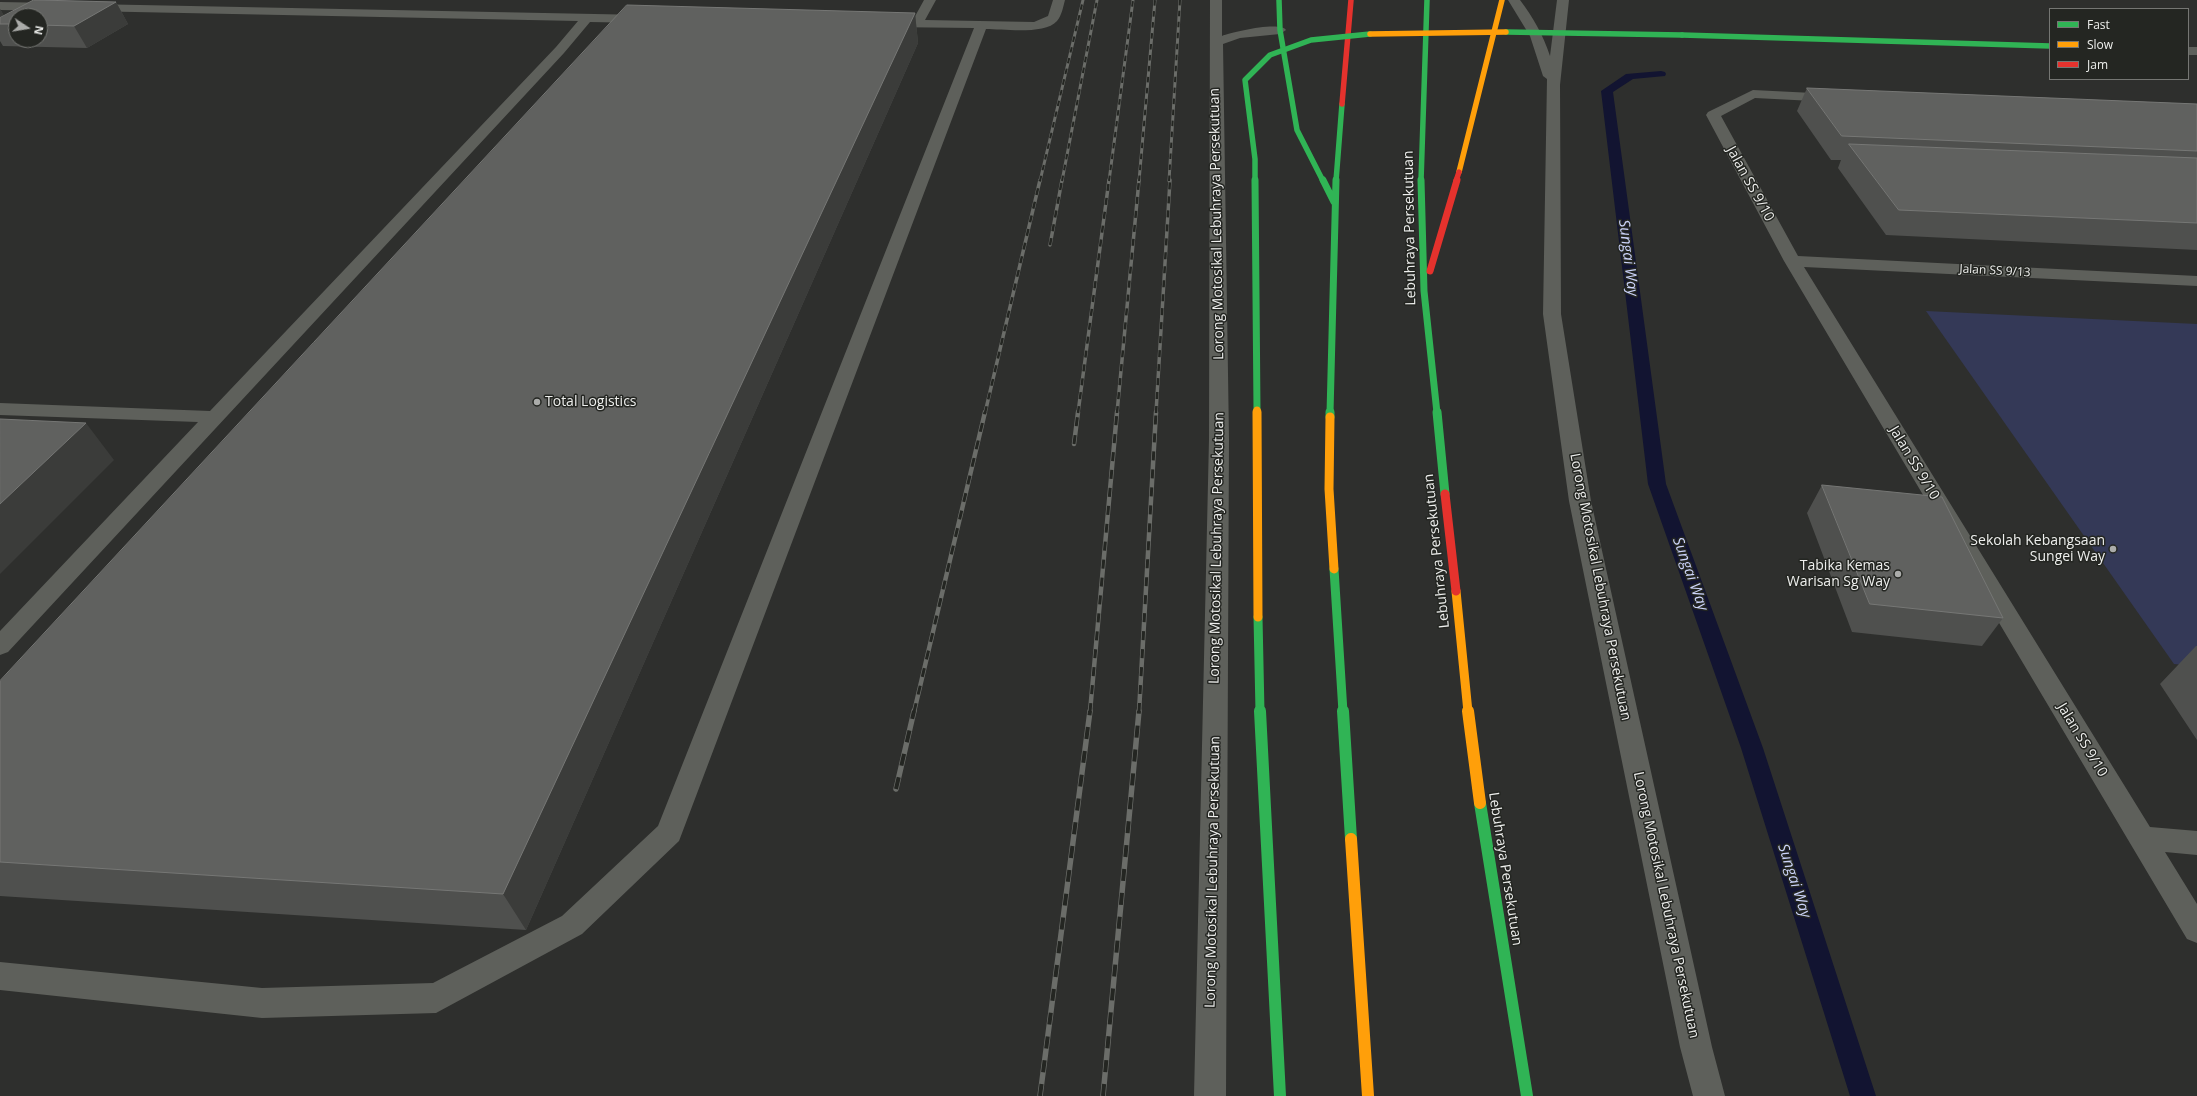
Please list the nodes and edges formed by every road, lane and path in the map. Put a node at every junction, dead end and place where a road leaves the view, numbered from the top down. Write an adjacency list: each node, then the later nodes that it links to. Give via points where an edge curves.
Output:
1 (166, 0): 14 (street)
2 (930, 0): 18 (street)
3 (1059, 0): 19 (street, via 1054,18 1048,23 1034,26)
4 (1216, 0): 21 (street, Lorong Motosikal Lebuhraya Persekutuan)
5 (1279, 0): 20 (main road)
6 (1351, 0): 25 (main road)
7 (1426, 0): 28 (main road, Lebuhraya Persekutuan, via 1421,190)
8 (1502, 0): 28 (main road, via 1471,129)
9 (1514, 0): 23 (street, via 1526,15 1539,39)
10 (1563, 0): 23 (street, Lorong Motosikal Lebuhraya Persekutuan)
11 (0, 6): 12 (street)
12 (63, 7)
13 (79, 7): 14 (street)
14 (150, 9): 15 (street)
15 (588, 18): 16 (street); 30 (street)
16 (658, 19)
17 (877, 23): 18 (street)
18 (916, 24): 19 (street)
19 (981, 25): 35 (street, via 669,833 572,924 436,998 262,1003)
20 (1280, 30): 21 (street, via 1238,34); 25 (main road, via 1297,130)
21 (1215, 43): 36 (street, Lorong Motosikal Lebuhraya Persekutuan, via 1219,440)
22 (2049, 46): 37 (main road, bridge, via 1675,35 1460,31 1379,33 1311,40 1270,55 1245,80 1255,159 1259,684)
23 (1553, 85): 40 (street, Lorong Motosikal Lebuhraya Persekutuan, via 1552,314 1580,501 1694,1039)
24 (1848, 98): 26 (street, Jalan SS 9/10, via 1753,94 1713,115)
25 (1334, 202): 38 (main road, via 1329,489)
26 (1792, 261): 27 (street, Jalan SS 9/13); 32 (street, Jalan SS 9/10)
27 (2197, 282)
28 (1424, 291): 39 (main road, Lebuhraya Persekutuan, via 1473,756)
29 (0, 409): 30 (street)
30 (216, 417): 31 (street)
31 (0, 646)
32 (2141, 838): 33 (street); 34 (street, Jalan SS 9/10)
33 (2197, 843)
34 (2197, 930)
35 (0, 976)
36 (1210, 1096)
37 (1280, 1096)
38 (1368, 1096)
39 (1527, 1096)
40 (1709, 1096)

